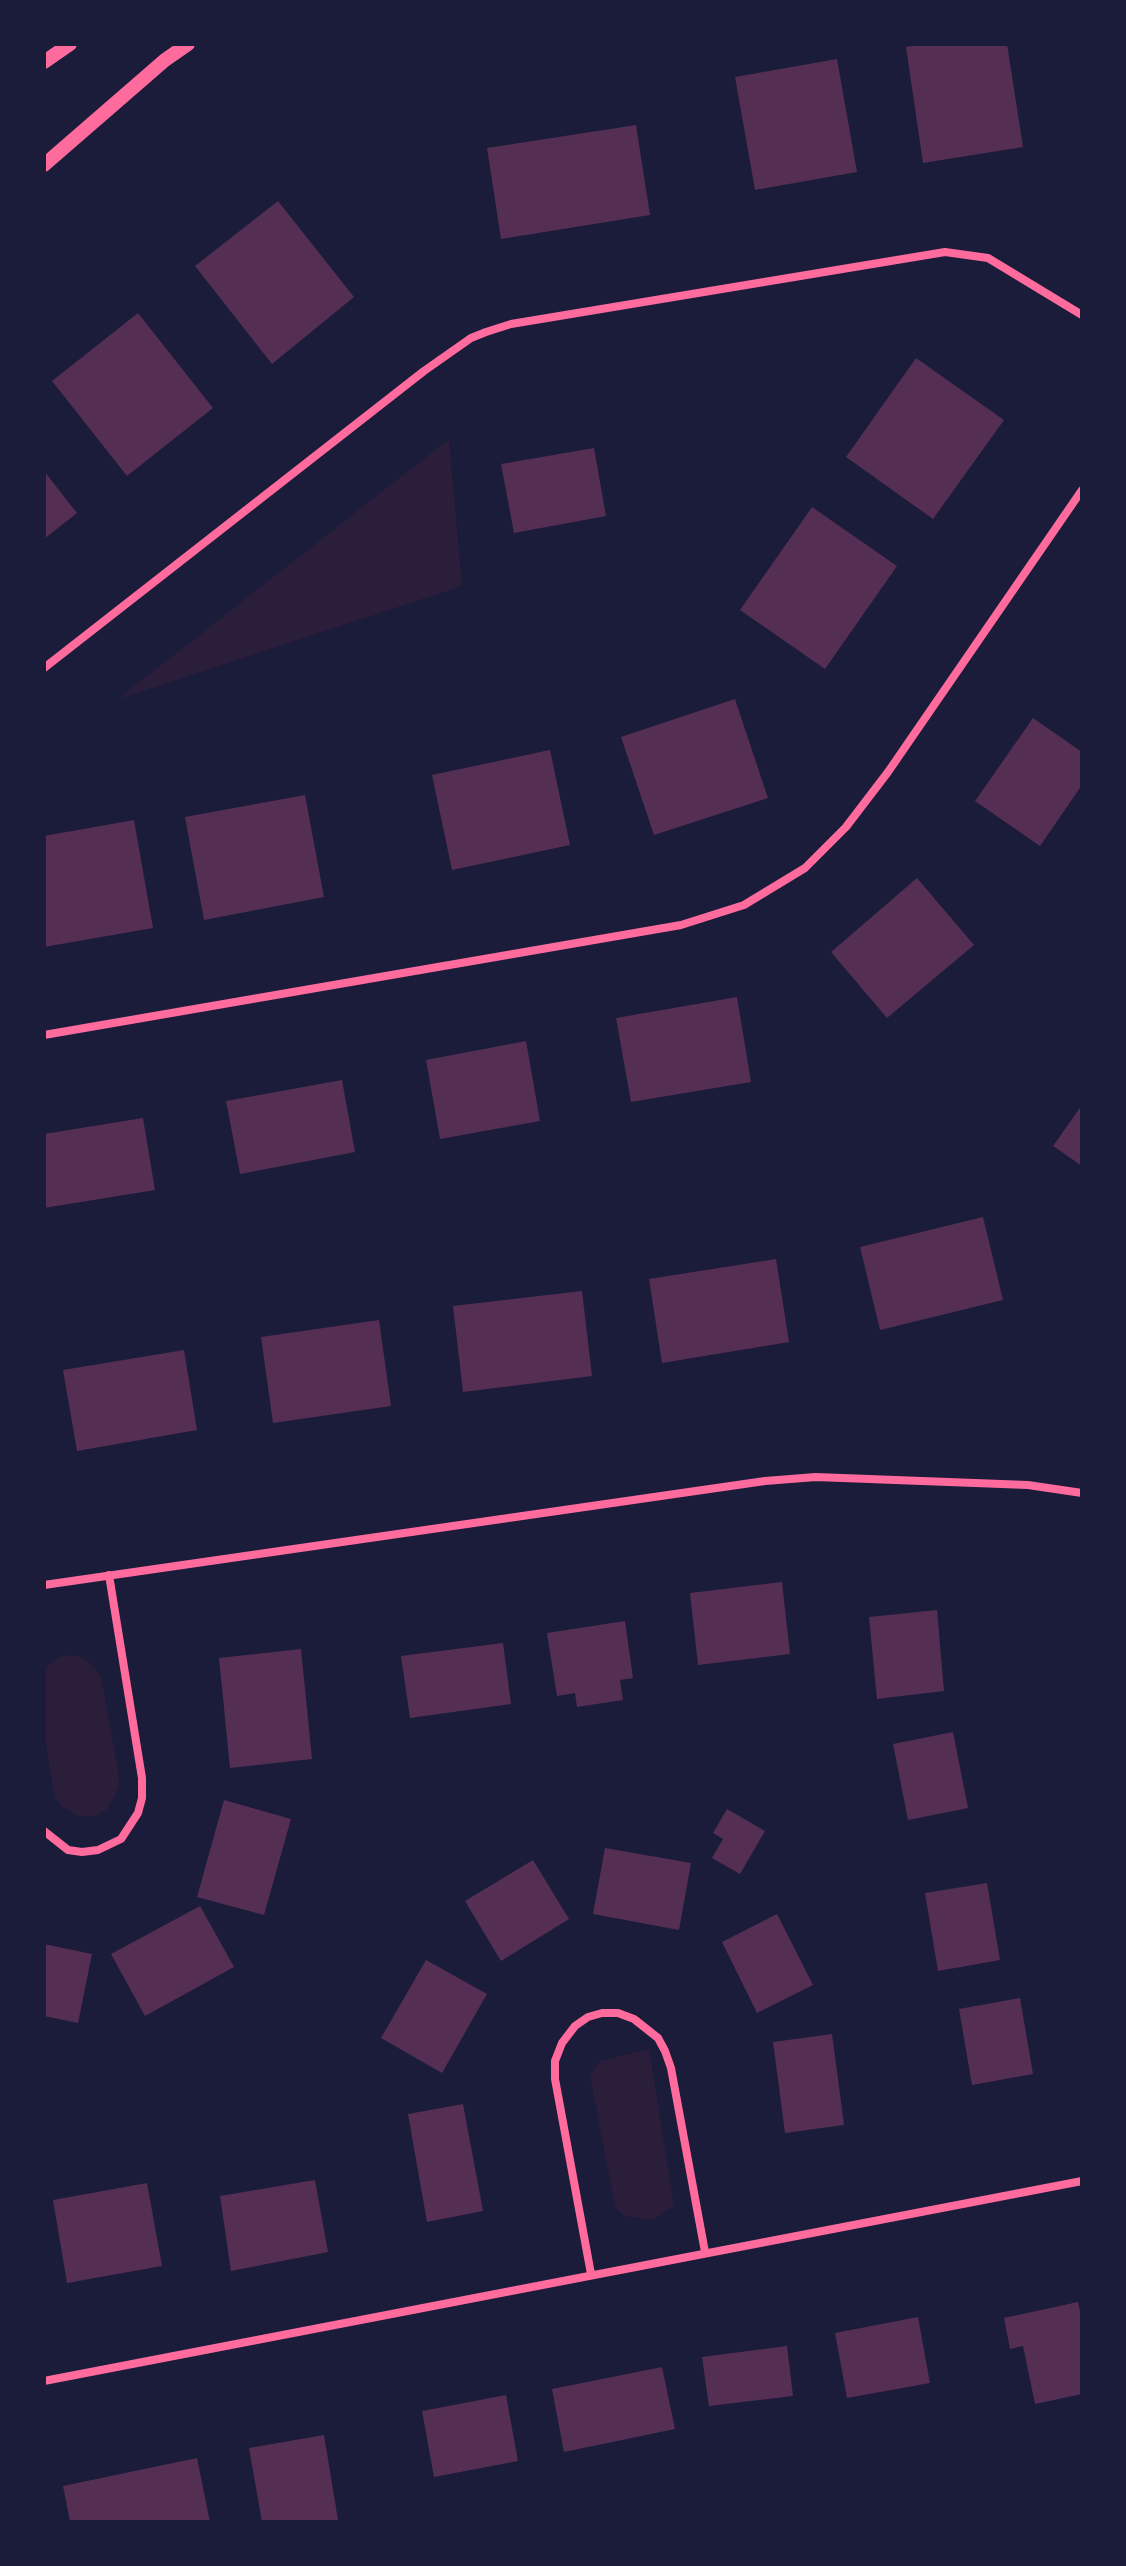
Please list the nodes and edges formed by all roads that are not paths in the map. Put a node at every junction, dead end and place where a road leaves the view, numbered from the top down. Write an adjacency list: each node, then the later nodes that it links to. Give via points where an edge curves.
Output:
1 (70, 44): 3 (street)
2 (188, 44): 4 (street)
3 (44, 62)
4 (44, 165)
5 (1082, 315): 7 (street, via 988,258 945,252 486,332 424,371)
6 (1082, 490): 8 (street, via 846,827 805,868 744,905 681,925)
7 (44, 668)
8 (44, 1035)
9 (1082, 1493): 10 (street, via 1028,1485 816,1477 765,1481)
10 (109, 1575): 11 (street); 12 (street, via 142,1798 121,1839 98,1850 68,1850)
11 (44, 1585)
12 (44, 1831)
13 (1082, 2181): 14 (street)
14 (705, 2252): 15 (street); 15 (street, via 665,2051 658,2038 634,2019 602,2013 575,2026 555,2061)
15 (591, 2274): 16 (street)
16 (44, 2381)

